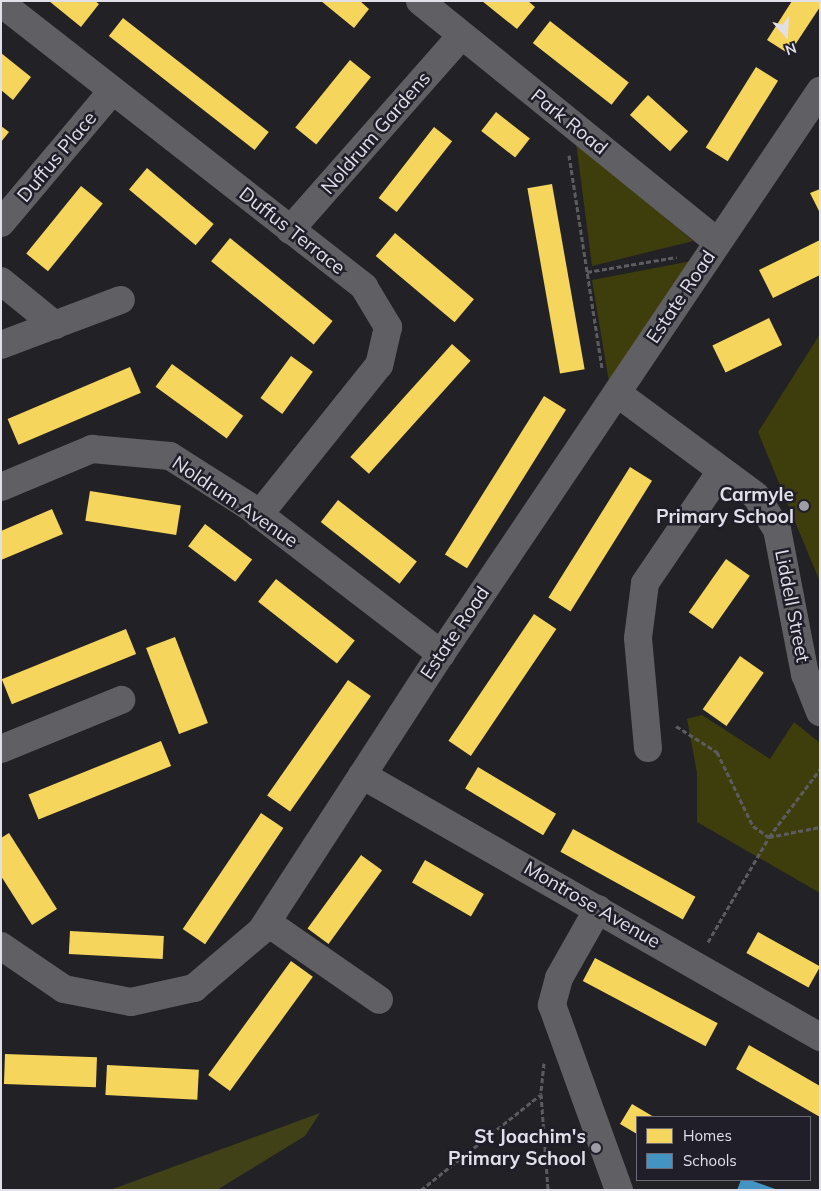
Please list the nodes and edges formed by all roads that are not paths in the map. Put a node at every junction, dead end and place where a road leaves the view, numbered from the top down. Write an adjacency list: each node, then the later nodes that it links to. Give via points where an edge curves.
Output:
1 (420, 1): 3 (street, Park Road)
2 (1, 3): 4 (street, Duffus Terrace)
3 (462, 36): 7 (street, Noldrum Gardens); 8 (street, Park Road)
4 (112, 91): 6 (street, Duffus Place); 7 (street, Duffus Terrace)
5 (820, 91): 8 (street, Estate Road)
6 (1, 223)
7 (290, 230): 16 (street, Duffus Terrace, via 364,286 388,327 379,365)
8 (715, 246): 13 (street, Estate Road)
9 (1, 281): 11 (street)
10 (121, 300): 11 (street)
11 (55, 325): 12 (street)
12 (1, 345)
13 (612, 399): 14 (street, Liddell Street); 17 (street, Estate Road)
14 (722, 471): 19 (street, Liddell Street, via 756,496 777,529 805,674); 20 (street, via 645,583 638,638)
15 (1, 487): 16 (street, Noldrum Avenue, via 92,449 170,456)
16 (259, 515): 17 (street, Noldrum Avenue)
17 (441, 654): 22 (street, Estate Road)
18 (121, 700): 21 (street)
19 (820, 712)
20 (648, 748)
21 (1, 749)
22 (362, 775): 23 (street, Montrose Avenue); 24 (street, Estate Road)
23 (598, 909): 27 (street, Montrose Avenue); 28 (street, via 558,978 552,1005)
24 (268, 923): 25 (street, Estate Road, via 194,988 131,1002 64,989); 26 (street)
25 (1, 946)
26 (379, 1000)
27 (820, 1037)
28 (619, 1190)

